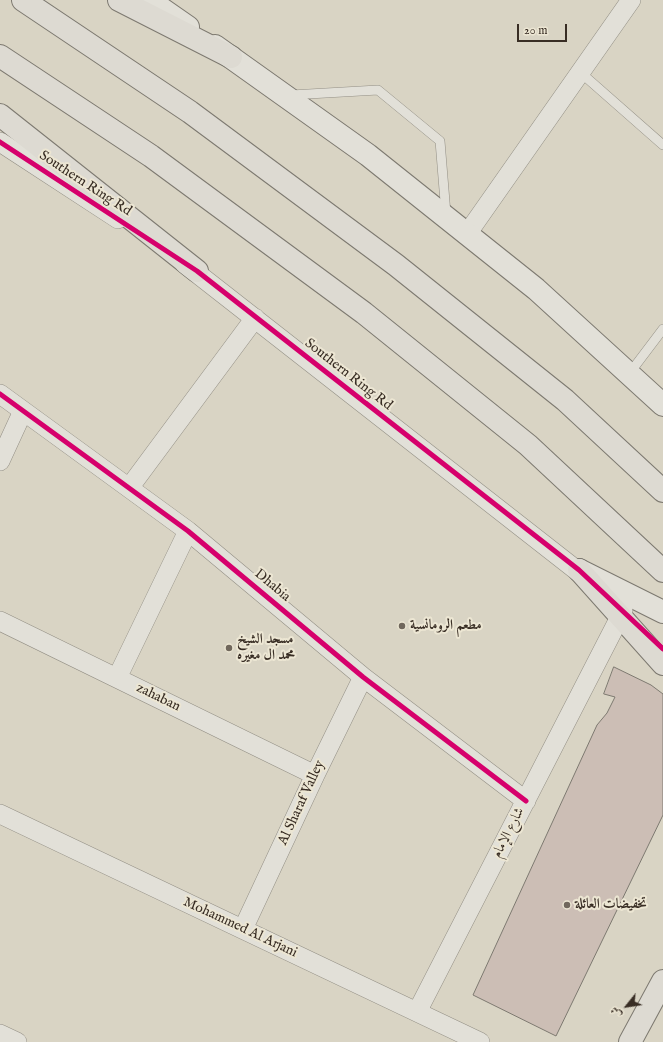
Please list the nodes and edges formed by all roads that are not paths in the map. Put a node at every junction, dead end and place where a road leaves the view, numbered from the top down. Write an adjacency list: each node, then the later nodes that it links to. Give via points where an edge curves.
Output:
1 (23, 0): 23 (main road, via 190,112 396,265 565,400)
2 (119, 0): 6 (main road)
3 (149, 0): 6 (main road)
4 (631, 0): 7 (street)
5 (0, 56): 26 (main road, via 151,156 364,313 528,445)
6 (231, 57): 8 (main road)
7 (580, 72): 11 (lane); 13 (street)
8 (285, 96): 12 (main road, via 368,155); 12 (lane, via 378,90 440,141)
9 (0, 114): 14 (main road)
10 (0, 142): 14 (street, Southern Ring Rd)
11 (663, 145)
12 (446, 217): 13 (main road)
13 (467, 234): 17 (main road, via 536,289)
14 (197, 271): 15 (street, Southern Ring Rd)
15 (255, 318): 22 (street); 25 (street, Southern Ring Rd)
16 (663, 329): 17 (lane)
17 (628, 374): 19 (main road)
18 (0, 394): 20 (street, Dhabia)
19 (663, 405)
20 (23, 411): 21 (street); 22 (street, Dhabia)
21 (0, 461)
22 (129, 488): 24 (street, Dhabia)
23 (663, 491)
24 (188, 531): 32 (street, Dhabia); 33 (street)
25 (579, 570): 27 (main road); 28 (main road)
26 (663, 571)
27 (663, 612)
28 (622, 614): 30 (street); 31 (main road); 35 (street, شارع الإمام)
29 (0, 621): 33 (street, zahaban)
30 (663, 649)
31 (663, 664)
32 (363, 677): 34 (street, Al Sharaf Valley); 35 (street, Dhabia)
33 (117, 678): 34 (street, zahaban)
34 (315, 775): 37 (street, Al Sharaf Valley)
35 (526, 801): 39 (street, شارع الإمام)
36 (0, 814): 37 (street, Mohammed Al Arjani)
37 (243, 930): 39 (street, Mohammed Al Arjani)
38 (663, 981): 43 (main road)
39 (417, 1012): 42 (street, Mohammed Al Arjani)
40 (0, 1034): 41 (street)
41 (17, 1042)
42 (480, 1042)
43 (630, 1042)

